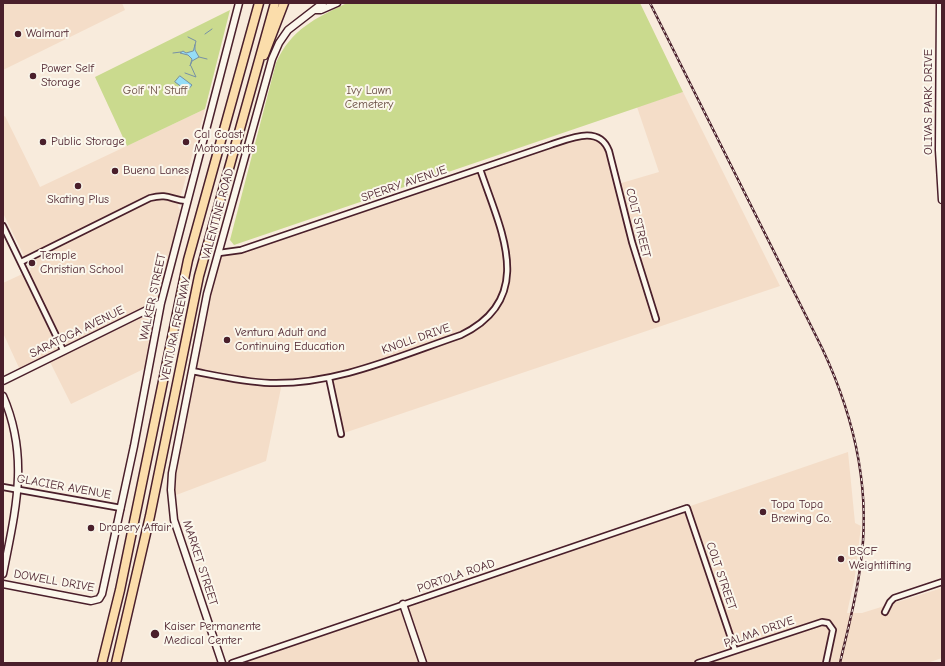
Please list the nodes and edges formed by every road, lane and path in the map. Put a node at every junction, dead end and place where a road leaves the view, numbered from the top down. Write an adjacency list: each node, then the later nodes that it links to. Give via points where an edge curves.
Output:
1 (239, 3): 13 (street, WALKER STREET)
2 (257, 3): 37 (highway, VENTURA FREEWAY, via 188,260 120,590)
3 (275, 3): 9 (highway, VENTURA FREEWAY)
4 (284, 3): 9 (highway, via 263,58)
5 (323, 3): 8 (street, VALENTINE ROAD)
6 (337, 3): 8 (street, VALENTINE ROAD)
7 (940, 3): 12 (street, OLIVAS PARK DRIVE)
8 (315, 10): 15 (street, VALENTINE ROAD, via 288,30 276,49)
9 (255, 71): 38 (highway, VENTURA FREEWAY, via 199,276 150,516)
10 (596, 137): 11 (street, SPERRY AVENUE, via 580,135); 18 (street, COLT STREET, via 609,151 634,249)
11 (480, 169): 15 (street, SPERRY AVENUE, via 241,250); 21 (street, KNOLL DRIVE, via 504,241 508,262 505,288 493,310 481,323 461,335)
12 (942, 200)
13 (187, 201): 16 (street, via 168,196 150,198); 17 (street, WALKER STREET)
14 (3, 226): 16 (street)
15 (219, 254): 20 (street, VALENTINE ROAD, via 207,294)
16 (21, 262): 19 (street)
17 (161, 303): 19 (street, SARATOGA AVENUE); 28 (street, WALKER STREET)
18 (656, 318)
19 (63, 350): 22 (street, SARATOGA AVENUE)
20 (192, 371): 21 (street, KNOLL DRIVE, via 271,383); 27 (street, VALENTINE ROAD)
21 (329, 378): 24 (street)
22 (3, 381)
23 (3, 396): 26 (street, via 16,439 20,468)
24 (341, 434)
25 (3, 487): 26 (street, GLACIER AVENUE)
26 (19, 489): 28 (street, GLACIER AVENUE); 30 (street)
27 (171, 490): 39 (street, MARKET STREET, via 174,520)
28 (121, 508): 33 (street, WALKER STREET)
29 (687, 508): 34 (street, PORTOLA ROAD); 36 (street, COLT STREET)
30 (3, 574)
31 (942, 582): 35 (street, via 894,598)
32 (3, 584): 33 (street, DOWELL DRIVE, via 91,601)
33 (100, 598)
34 (404, 604): 40 (street, PORTOLA ROAD); 41 (street)
35 (885, 612)
36 (735, 650): 42 (street, PALMA DRIVE); 43 (street, PALMA DRIVE, via 816,623 827,622 833,633)
37 (102, 663)
38 (116, 663)
39 (222, 663)
40 (232, 663)
41 (423, 663)
42 (698, 663)
43 (826, 663)

